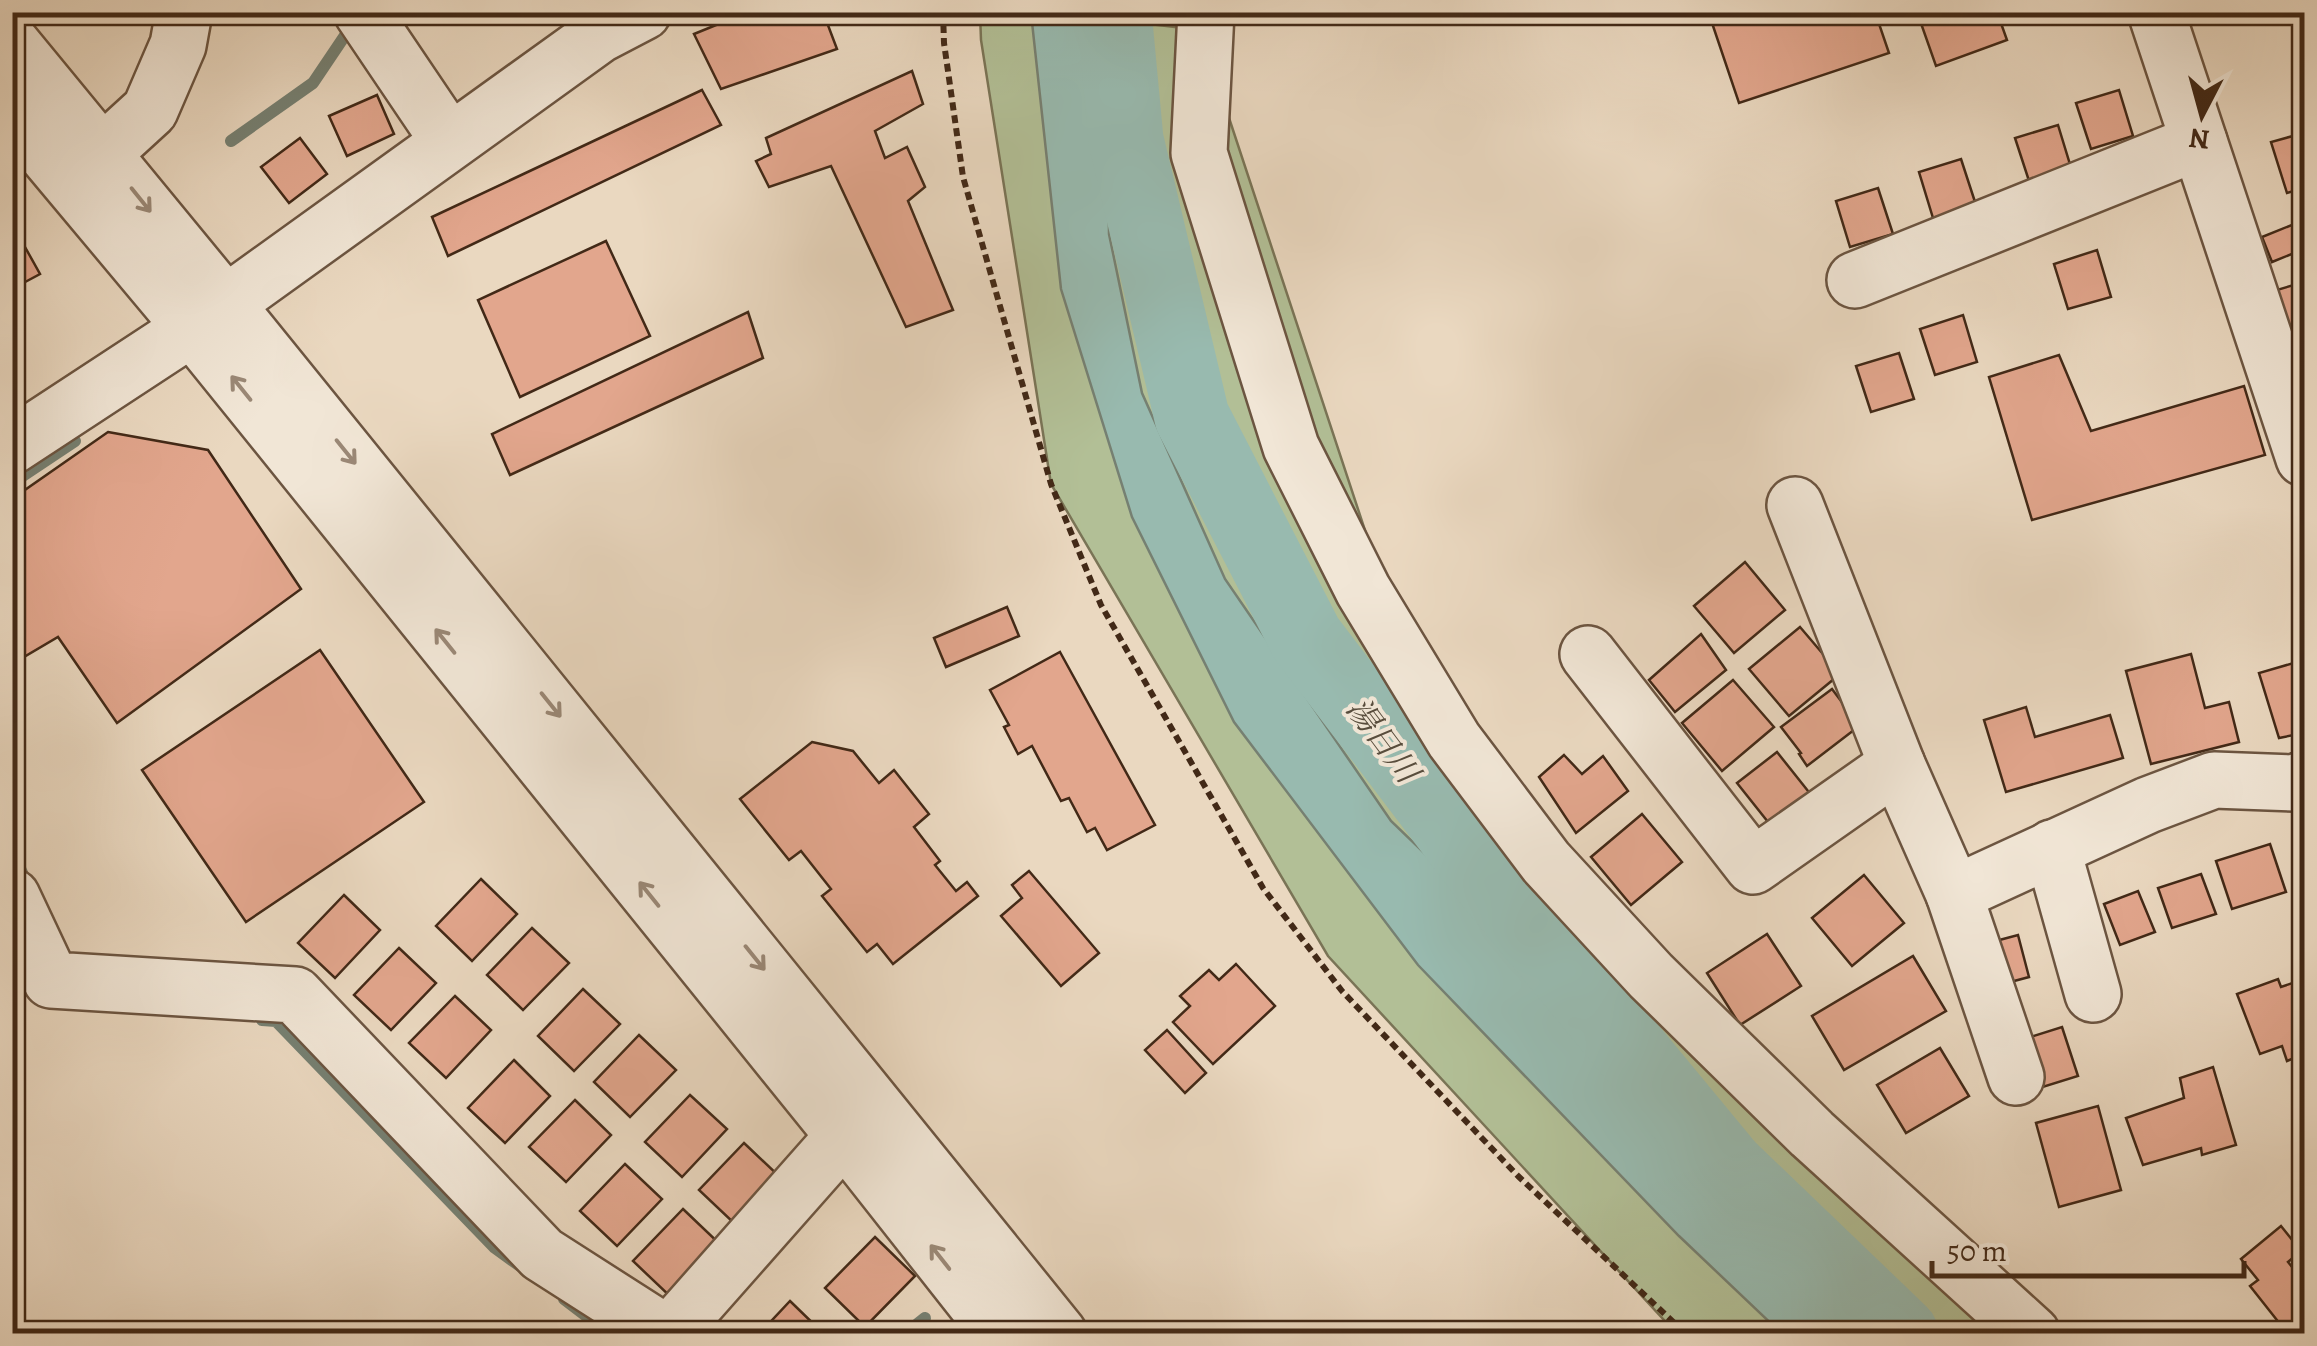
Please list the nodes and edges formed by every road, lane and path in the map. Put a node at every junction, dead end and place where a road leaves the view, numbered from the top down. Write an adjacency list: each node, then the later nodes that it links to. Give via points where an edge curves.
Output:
1 (184, 12): 11 (street, via 178,45 150,110)
2 (362, 12): 9 (street)
3 (643, 12): 9 (street, via 599,35)
4 (943, 12): 29 (path, via 964,178 1050,484 1101,605 1263,888 1342,991 1518,1176)
5 (1206, 12): 30 (street, via 1200,153 1291,446 1363,590 1454,740 1546,862 1651,976)
6 (2156, 12): 10 (street)
7 (12, 44): 11 (street)
8 (12, 113): 13 (street)
9 (449, 141): 13 (street)
10 (2199, 142): 12 (street); 15 (street)
11 (103, 153): 13 (street, one-way to 13)
12 (1855, 280)
13 (208, 315): 14 (street); 25 (street, one-way to 13); 28 (street, one-way to 28)
14 (12, 446)
15 (2304, 458)
16 (1795, 504): 18 (street)
17 (1588, 654): 18 (street, via 1753,866)
18 (1897, 765): 21 (street)
19 (2304, 779): 20 (street, via 2214,780)
20 (2052, 848): 21 (street); 23 (street)
21 (1954, 894): 24 (street)
22 (12, 898): 26 (street, via 76,982 295,995 542,1254)
23 (2093, 994)
24 (2016, 1077)
25 (844, 1136): 26 (street); 27 (street, one-way to 25)
26 (668, 1334)
27 (1000, 1334)
28 (1059, 1334)
29 (1686, 1334)
30 (2032, 1334)

